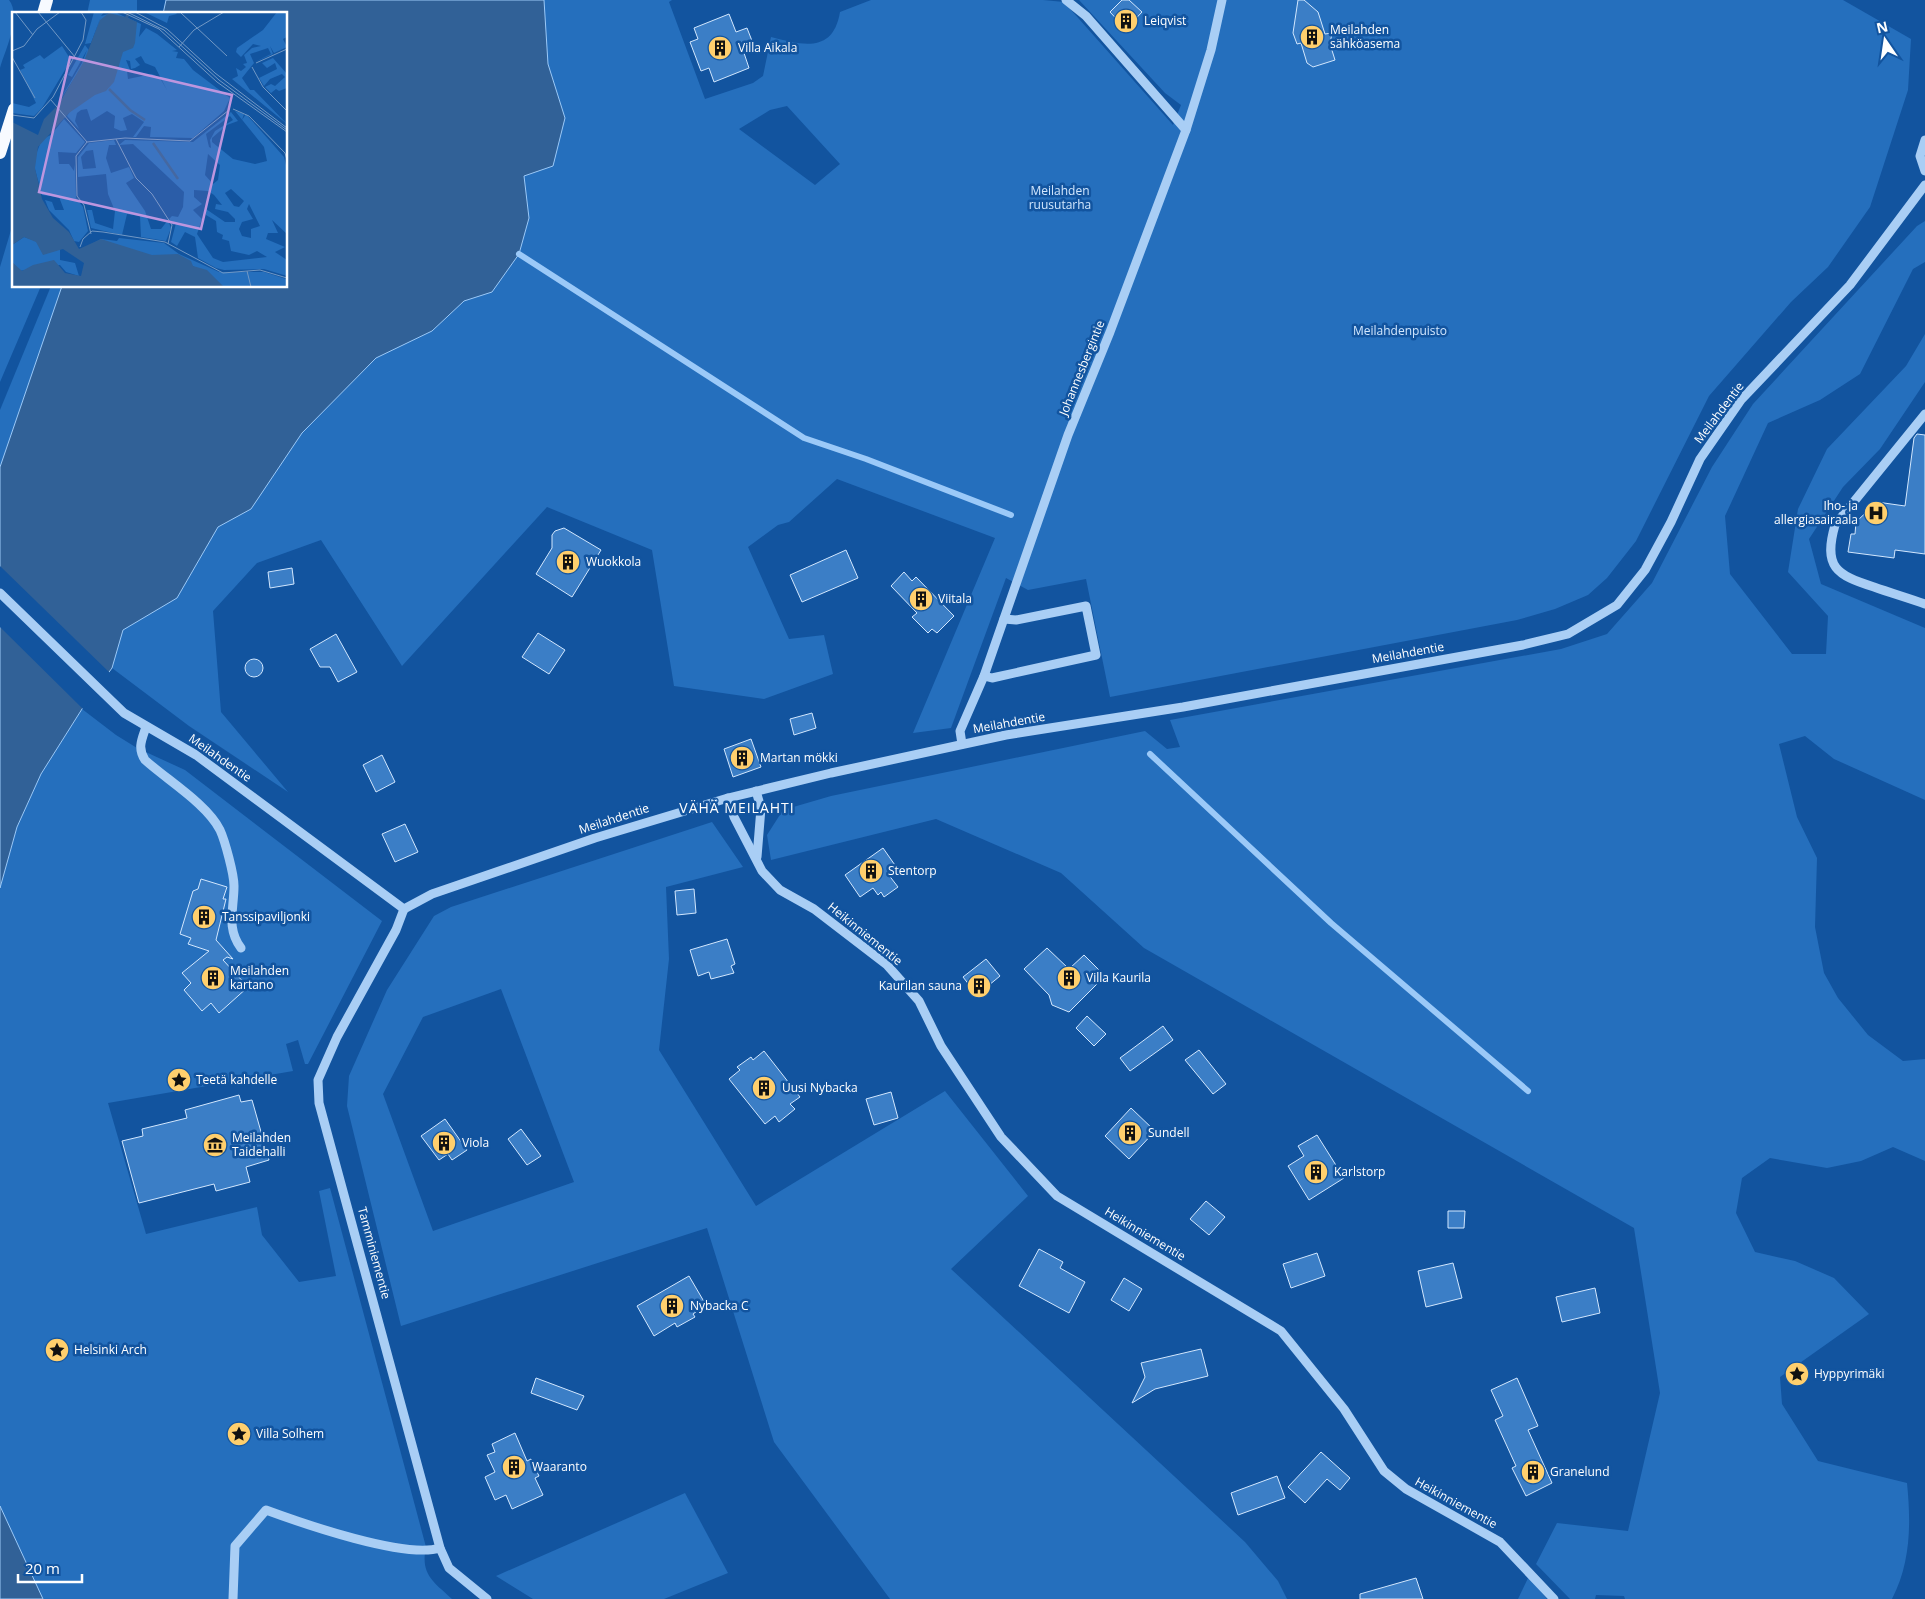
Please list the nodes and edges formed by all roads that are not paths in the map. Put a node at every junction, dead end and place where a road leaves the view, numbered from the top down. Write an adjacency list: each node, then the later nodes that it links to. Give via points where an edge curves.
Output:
1 (1066, 0): 4 (street, via 1086,16)
2 (1222, 0): 4 (street, Johannesbergintie, via 1211,50)
3 (12, 115): 6 (main road)
4 (1186, 130): 12 (street, Johannesbergintie, via 1068,435)
5 (1925, 140): 7 (street, via 1920,156)
6 (0, 153)
7 (1925, 171)
8 (1925, 185): 15 (street, Meilahdentie, via 1850,285 1741,400 1700,459 1645,570 1617,605 1594,620 1568,634 1523,644)
9 (1925, 414): 11 (street, via 1836,525 1831,540 1831,557 1845,578)
10 (0, 593): 14 (street, Meilahdentie, via 104,696)
11 (1925, 604)
12 (1004, 619): 13 (street, Johannesbergintie); 13 (street, via 1016,620 1086,606 1096,655 992,678)
13 (984, 676): 15 (street, Johannesbergintie, via 960,732)
14 (146, 727): 19 (street, Meilahdentie, via 196,755); 20 (street, via 140,742 140,753 145,760 211,816 221,831 234,884 233,938)
15 (962, 744): 16 (street, Meilahdentie)
16 (756, 791): 17 (street, Meilahdentie); 18 (street, via 761,808)
17 (728, 798): 18 (street, Heikinniementie, via 734,817); 19 (street, Meilahdentie, via 595,838 432,894)
18 (756, 857): 24 (street, Heikinniementie, via 762,871 780,890 814,910 887,965 920,1001 941,1046 1001,1137 1057,1196 1281,1331 1344,1409 1384,1471 1406,1489 1500,1542)
19 (404, 909): 21 (street, Tamminiementie, via 318,1080 319,1103)
20 (241, 948)
21 (440, 1548): 22 (street, via 429,1551 408,1549 353,1537 266,1510 235,1546); 23 (street, Tamminiementie, via 448,1568)
22 (233, 1599)
23 (487, 1599)
24 (1554, 1599)

